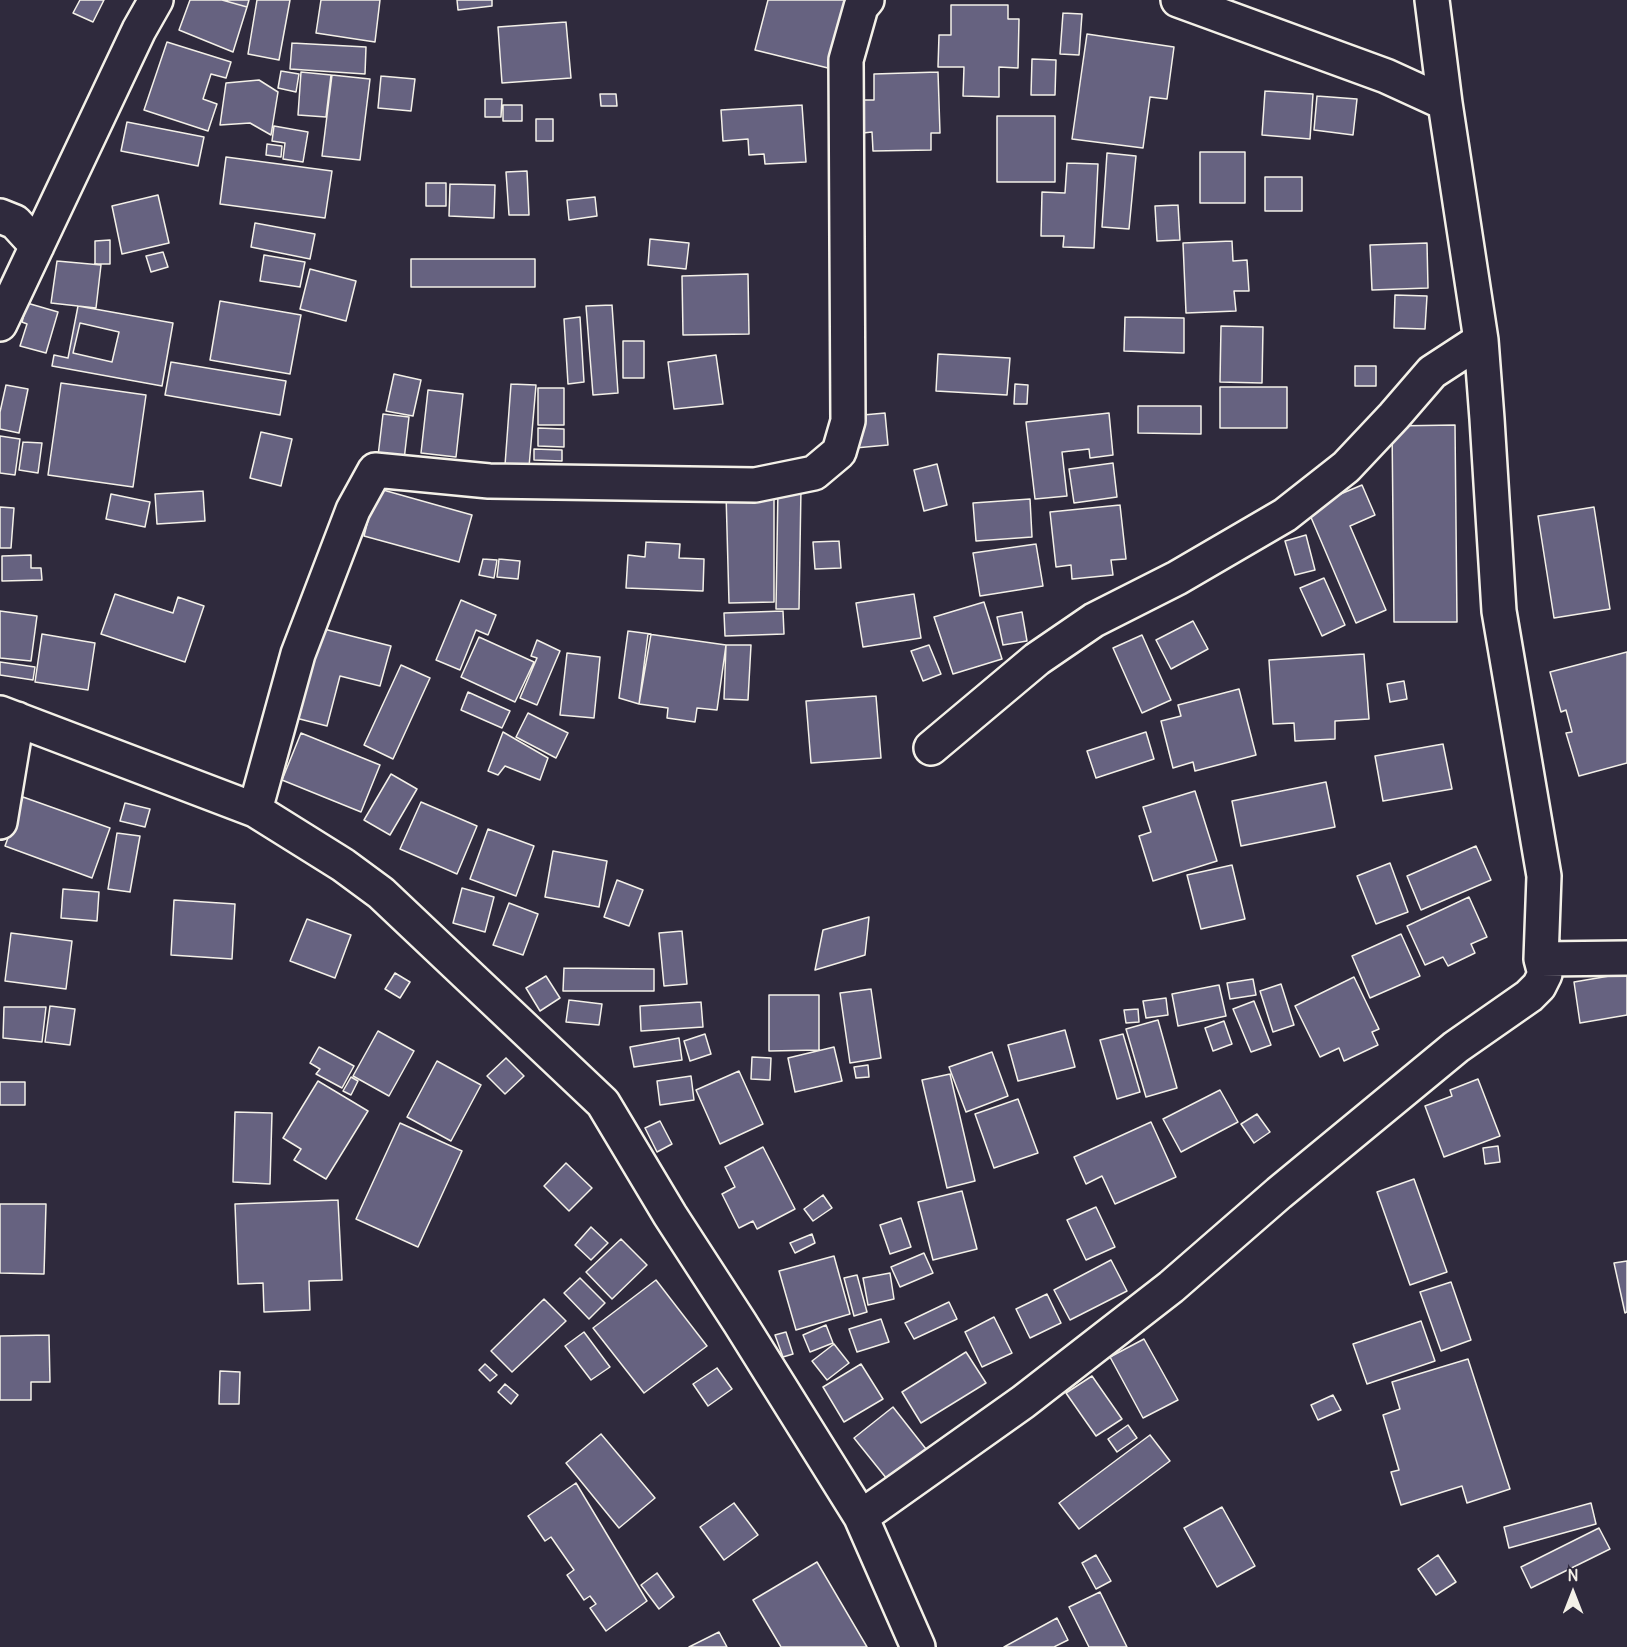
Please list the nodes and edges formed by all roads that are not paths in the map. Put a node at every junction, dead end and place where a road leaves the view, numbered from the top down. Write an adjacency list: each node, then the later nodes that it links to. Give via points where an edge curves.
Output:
1 (156, 0): 7 (street)
2 (867, 0): 12 (street, via 861,7 846,60 848,421 839,452 814,473 755,485 489,481 375,470 352,510 297,654)
3 (1178, 0): 5 (street, via 1386,76)
4 (1432, 0): 5 (street)
5 (1445, 103): 9 (street)
6 (0, 216): 7 (street, via 15,222)
7 (37, 246): 8 (street)
8 (0, 324)
9 (1481, 340): 11 (street, via 1432,372 1346,467 1286,515 1095,620 1037,659); 15 (street, via 1499,611 1544,876)
10 (8, 716): 12 (street); 13 (street)
11 (931, 748)
12 (255, 810): 16 (street, via 381,893 603,1103)
13 (0, 822)
14 (1627, 958): 15 (street)
15 (1541, 959): 16 (street, via 1545,974 1529,996 1456,1047 1171,1287 1023,1402)
16 (861, 1517): 17 (street)
17 (918, 1647)

